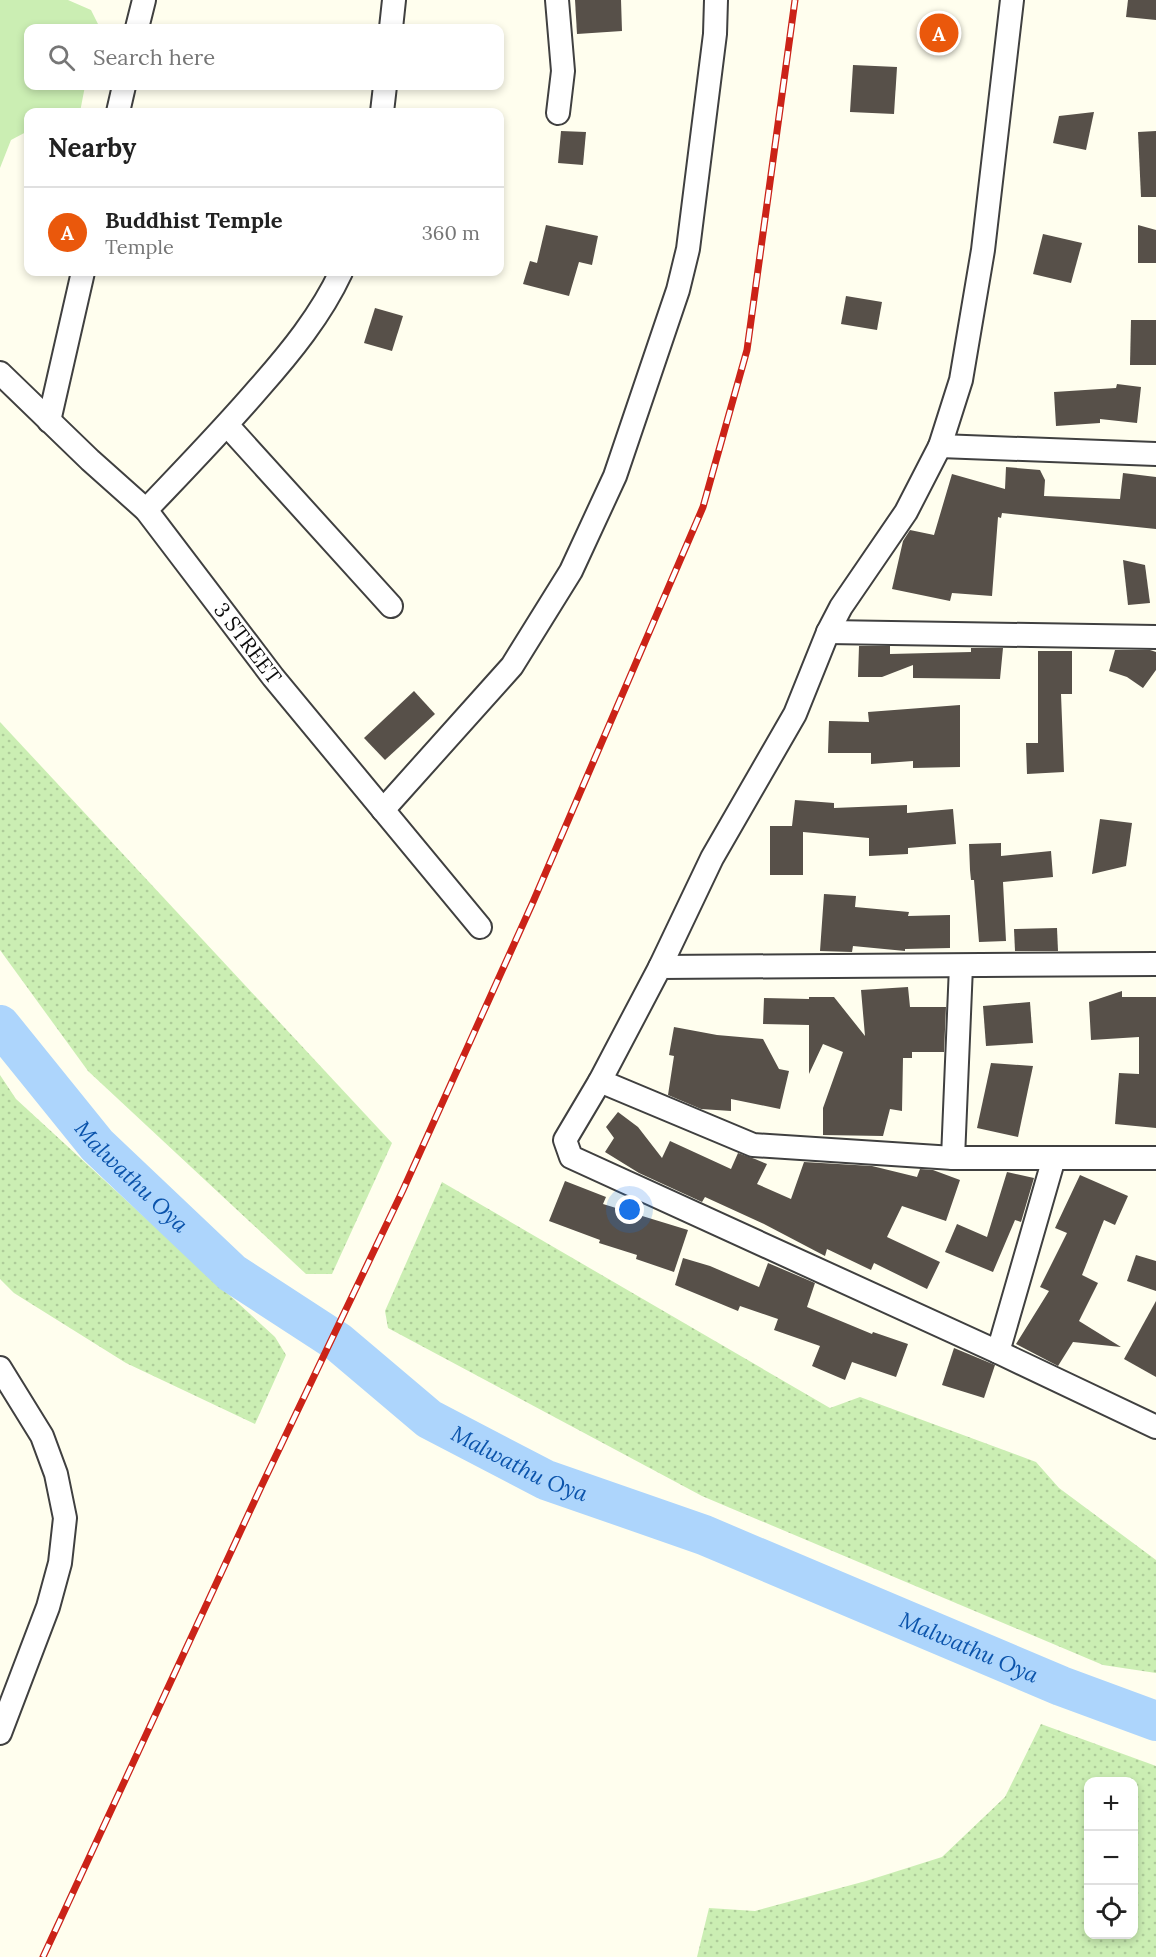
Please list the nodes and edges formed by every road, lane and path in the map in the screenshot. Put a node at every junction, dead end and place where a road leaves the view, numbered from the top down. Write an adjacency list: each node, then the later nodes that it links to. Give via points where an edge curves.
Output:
1 (144, 0): 6 (street)
2 (394, 0): 7 (street)
3 (557, 0): 12 (street, via 563,71)
4 (716, 0): 24 (street, via 688,249 615,476 571,571 531,639 512,666)
5 (1012, 0): 18 (street, via 983,250 961,380)
6 (138, 24)
7 (391, 24)
8 (123, 90): 10 (street)
9 (385, 90): 11 (street)
10 (119, 108)
11 (382, 108)
12 (558, 113)
13 (81, 276): 16 (street)
14 (338, 276): 17 (street, via 329,297 286,357)
15 (0, 373): 16 (street, 3 STREET)
16 (49, 421): 20 (street, 3 STREET)
17 (227, 425): 20 (street); 21 (street)
18 (940, 446): 19 (street); 22 (street, via 906,512)
19 (1156, 454)
20 (146, 510): 24 (street, 3 STREET, via 273,677)
21 (391, 606)
22 (828, 632): 23 (street); 28 (street, via 795,714 712,858)
23 (1156, 637)
24 (383, 810): 25 (street, 3 STREET)
25 (480, 927)
26 (1156, 964): 27 (street)
27 (961, 966): 28 (street); 30 (street)
28 (660, 967): 29 (street)
29 (600, 1081): 30 (street, via 753,1145); 33 (street, via 565,1140 571,1157)
30 (953, 1158): 31 (street)
31 (1054, 1158): 32 (street); 33 (street)
32 (1156, 1158)
33 (998, 1352): 35 (street)
34 (0, 1368): 36 (street, via 42,1436 56,1474 65,1518 60,1563 48,1607)
35 (1156, 1427)
36 (0, 1733)

